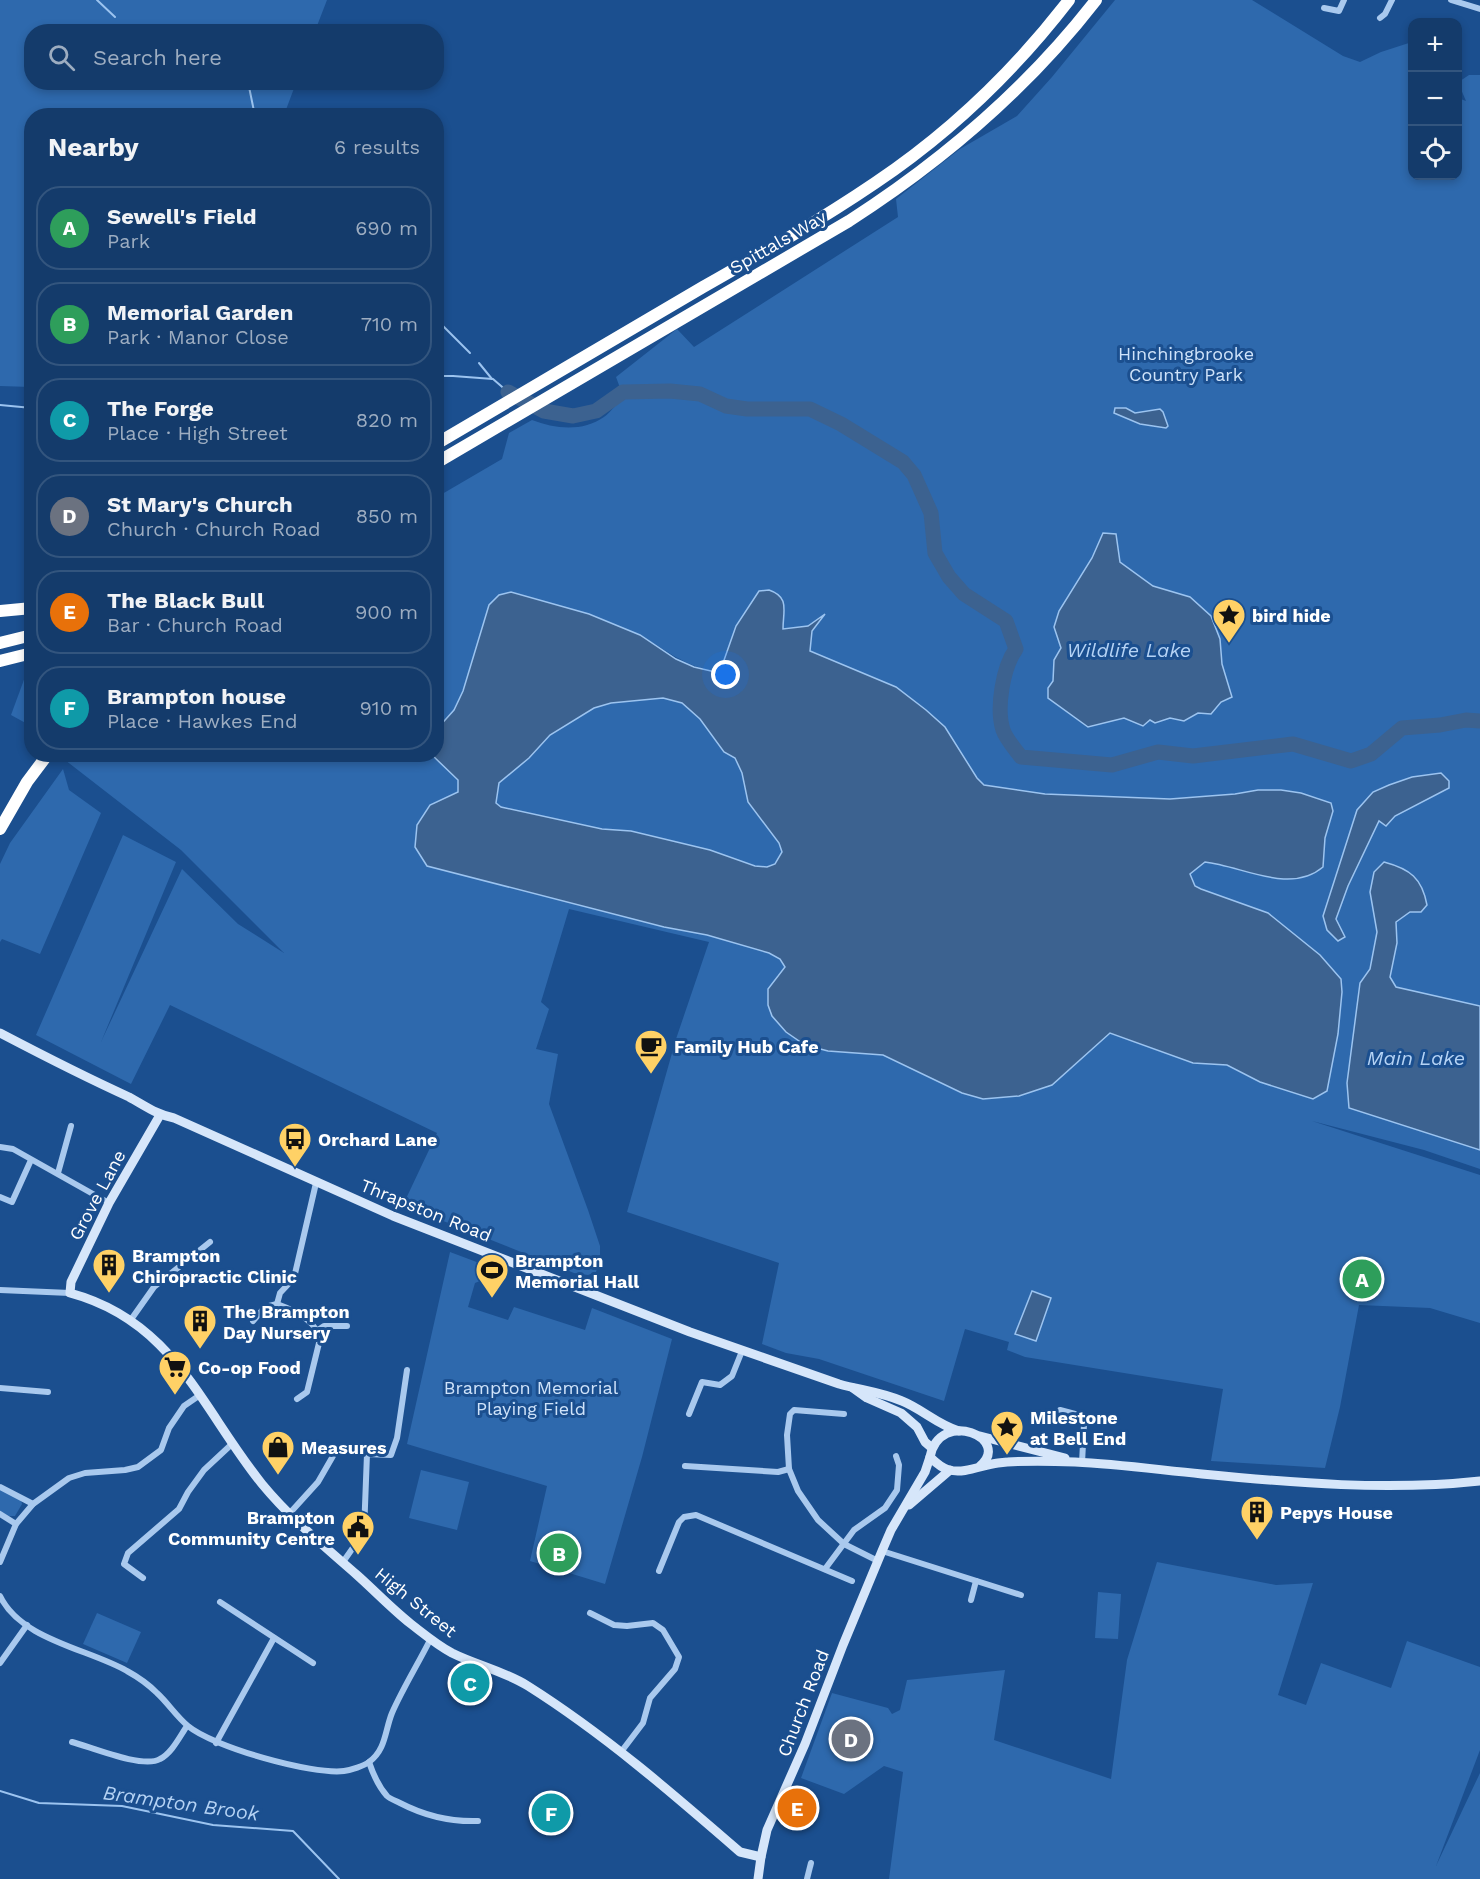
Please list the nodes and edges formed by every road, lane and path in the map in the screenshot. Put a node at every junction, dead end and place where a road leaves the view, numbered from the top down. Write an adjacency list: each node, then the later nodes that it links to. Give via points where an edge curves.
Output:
1 (1069, 0): 9 (highway, Spittals Way, via 1026,52 972,105 876,182 761,254)
2 (1096, 0): 10 (highway, Spittals Way, via 1072,32 1012,94 918,175 849,221)
3 (1344, 0): 6 (street, via 1339,11)
4 (1392, 0): 8 (street)
5 (1451, 0): 7 (street)
6 (1324, 8)
7 (1480, 9)
8 (1380, 18)
9 (444, 439)
10 (444, 458)
11 (24, 609): 12 (highway)
12 (0, 611)
13 (24, 637): 14 (highway)
14 (0, 643)
15 (24, 655): 16 (highway)
16 (0, 661)
17 (42, 762): 18 (highway)
18 (0, 829)
19 (0, 1033): 20 (main road, Thrapston Road)
20 (160, 1115): 25 (main road, Thrapston Road); 27 (main road, Grove Lane)
21 (71, 1126): 24 (street)
22 (0, 1147): 23 (street)
23 (31, 1160): 24 (street); 26 (street, via 12,1202)
24 (58, 1173): 27 (street)
25 (316, 1183): 31 (street, via 294,1278 280,1293); 36 (main road, Thrapston Road)
26 (0, 1197)
27 (109, 1203): 30 (main road, Grove Lane, via 71,1282)
28 (210, 1242): 32 (street, via 154,1287)
29 (0, 1290): 30 (street, High Street)
30 (70, 1293): 32 (main road, High Street, via 91,1299)
31 (277, 1304): 33 (street, via 265,1307); 35 (street)
32 (130, 1321): 41 (main road, High Street, via 181,1367)
33 (253, 1321)
34 (347, 1326): 35 (street, via 324,1326)
35 (318, 1330): 42 (street, via 320,1339 307,1392)
36 (742, 1351): 39 (main road, Thrapston Road); 44 (street, via 732,1376 720,1385 702,1382)
37 (407, 1370): 67 (street, via 397,1438 391,1455 367,1454 364,1532)
38 (0, 1388): 40 (street)
39 (852, 1388): 46 (main road, Thrapston Road, via 902,1401); 49 (main road, Thrapston Road, via 901,1413 917,1427)
40 (48, 1392)
41 (200, 1395): 48 (main road, High Street); 59 (street, via 184,1406 169,1428 161,1450 138,1467 69,1478)
42 (297, 1399)
43 (1060, 1410): 52 (street, via 1075,1414 1084,1424)
44 (689, 1414)
45 (844, 1414): 55 (street, via 794,1410 787,1435)
46 (959, 1431): 47 (main road, Thrapston Road); 49 (main road, via 942,1435)
47 (980, 1436): 52 (main road, Thrapston Road); 54 (main road, via 989,1453 987,1461)
48 (233, 1443): 62 (main road, High Street); 70 (street, via 204,1470 179,1509 128,1553 124,1564)
49 (931, 1452): 56 (main road, Thrapston Road, via 936,1463); 60 (main road, Church Road, via 925,1472)
50 (333, 1456): 62 (street, via 318,1482)
51 (896, 1456): 64 (street, via 897,1490 885,1508 854,1530)
52 (1080, 1462): 54 (main road, via 1010,1462); 57 (main road, via 1368,1486)
53 (685, 1466): 55 (street, via 778,1472)
54 (979, 1467): 56 (main road)
55 (789, 1469): 64 (street, via 798,1491 818,1520)
56 (950, 1470): 60 (main road)
57 (1480, 1480)
58 (0, 1487): 59 (street)
59 (33, 1504): 63 (street)
60 (903, 1511): 65 (main road, Church Road)
61 (0, 1514): 63 (street)
62 (289, 1515): 67 (main road, High Street)
63 (16, 1524): 66 (street)
64 (844, 1544): 65 (street); 68 (street)
65 (880, 1556): 72 (street); 89 (main road, Church Road, via 767,1830)
66 (0, 1562)
67 (343, 1562): 80 (main road, High Street)
68 (825, 1569): 69 (street, via 696,1515 679,1522); 71 (street)
69 (659, 1571)
70 (143, 1578)
71 (852, 1581)
72 (976, 1581): 73 (street); 75 (street)
73 (1021, 1594)
74 (0, 1596): 78 (street, via 6,1607)
75 (971, 1600)
76 (219, 1602): 79 (street)
77 (590, 1612): 86 (street, via 614,1625 653,1623 663,1630 679,1657 675,1669 650,1698 643,1723)
78 (27, 1625): 81 (street); 83 (street, via 135,1676 158,1693)
79 (274, 1638): 82 (street); 85 (street)
80 (430, 1640): 86 (main road, High Street, via 453,1654 525,1684); 87 (street, via 392,1715 385,1739)
81 (0, 1663)
82 (314, 1663)
83 (188, 1726): 84 (street, via 169,1752 154,1762); 85 (street)
84 (72, 1742)
85 (216, 1743): 87 (street, via 318,1770 345,1771)
86 (621, 1752): 89 (main road, High Street, via 740,1852)
87 (369, 1762): 88 (street, via 388,1797 430,1817)
88 (478, 1821)
89 (761, 1857): 91 (main road, Church Road)
90 (811, 1863): 92 (street)
91 (758, 1879)
92 (807, 1879)

